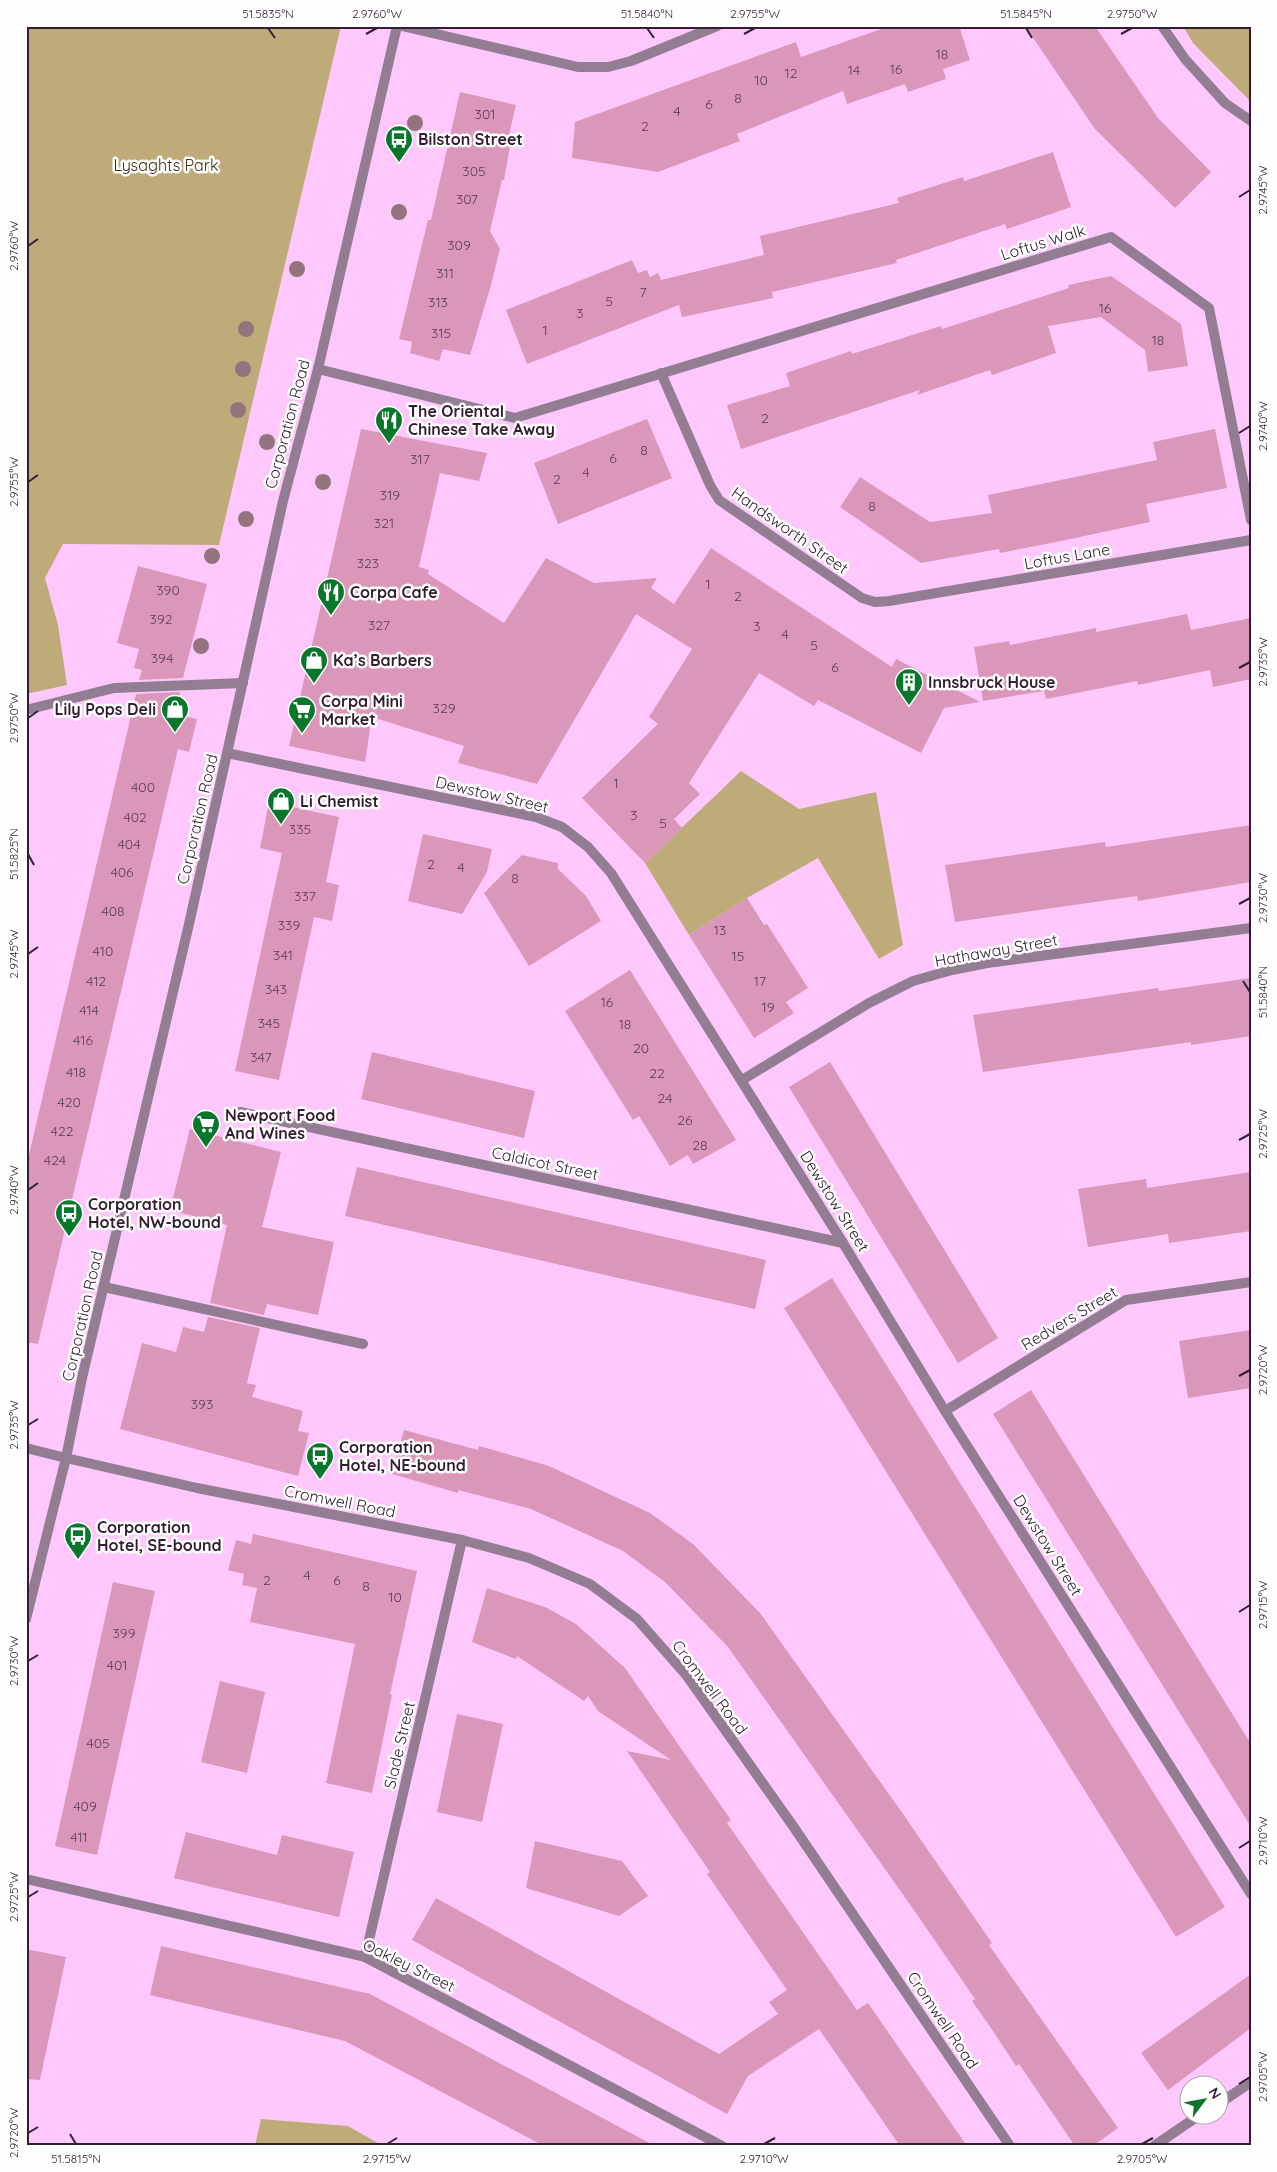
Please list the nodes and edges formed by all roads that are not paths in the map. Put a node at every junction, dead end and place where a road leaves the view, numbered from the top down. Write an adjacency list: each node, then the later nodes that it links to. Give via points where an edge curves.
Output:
1 (397, 26): 6 (street, Corporation Road)
2 (402, 26): 3 (street, via 578,66 608,68)
3 (717, 26)
4 (1162, 26): 5 (street, via 1225,103)
5 (1251, 121)
6 (318, 370): 7 (street, via 515,418); 11 (street, Corporation Road, via 283,501)
7 (661, 373): 8 (street, Loftus Walk, via 1111,237 1210,308); 10 (street, Handsworth Street, via 719,500 862,598 875,602)
8 (1251, 520)
9 (1251, 540): 10 (street, Loftus Lane)
10 (889, 601)
11 (243, 683): 12 (street, via 114,688); 13 (street, Corporation Road)
12 (26, 710)
13 (227, 753): 15 (street, Dewstow Street, via 536,817 562,827 588,847 611,873); 19 (street, Corporation Road)
14 (1251, 928): 15 (street, Hathaway Street, via 987,963 913,981 869,1003)
15 (742, 1080): 17 (street, Dewstow Street)
16 (240, 1112): 17 (street, Caldicot Street)
17 (844, 1242): 21 (street, Dewstow Street)
18 (1251, 1282): 21 (street, Redvers Street, via 1126,1300)
19 (104, 1287): 20 (street); 23 (street, Corporation Road)
20 (363, 1344)
21 (945, 1410): 27 (street, Dewstow Street)
22 (26, 1448): 23 (street, Cromwell Road)
23 (66, 1458): 24 (street, Cromwell Road, via 197,1488); 25 (street, Corporation Road)
24 (462, 1540): 28 (street, Slade Street); 33 (street, Cromwell Road, via 529,1558 590,1584 637,1620 687,1676)
25 (26, 1619)
26 (26, 1880): 28 (street, Oakley Street)
27 (1251, 1894)
28 (365, 1957): 32 (street, Oakley Street)
29 (1251, 2082): 30 (street)
30 (1230, 2096)
31 (1186, 2124): 34 (street)
32 (722, 2146)
33 (1010, 2146)
34 (1154, 2146)

